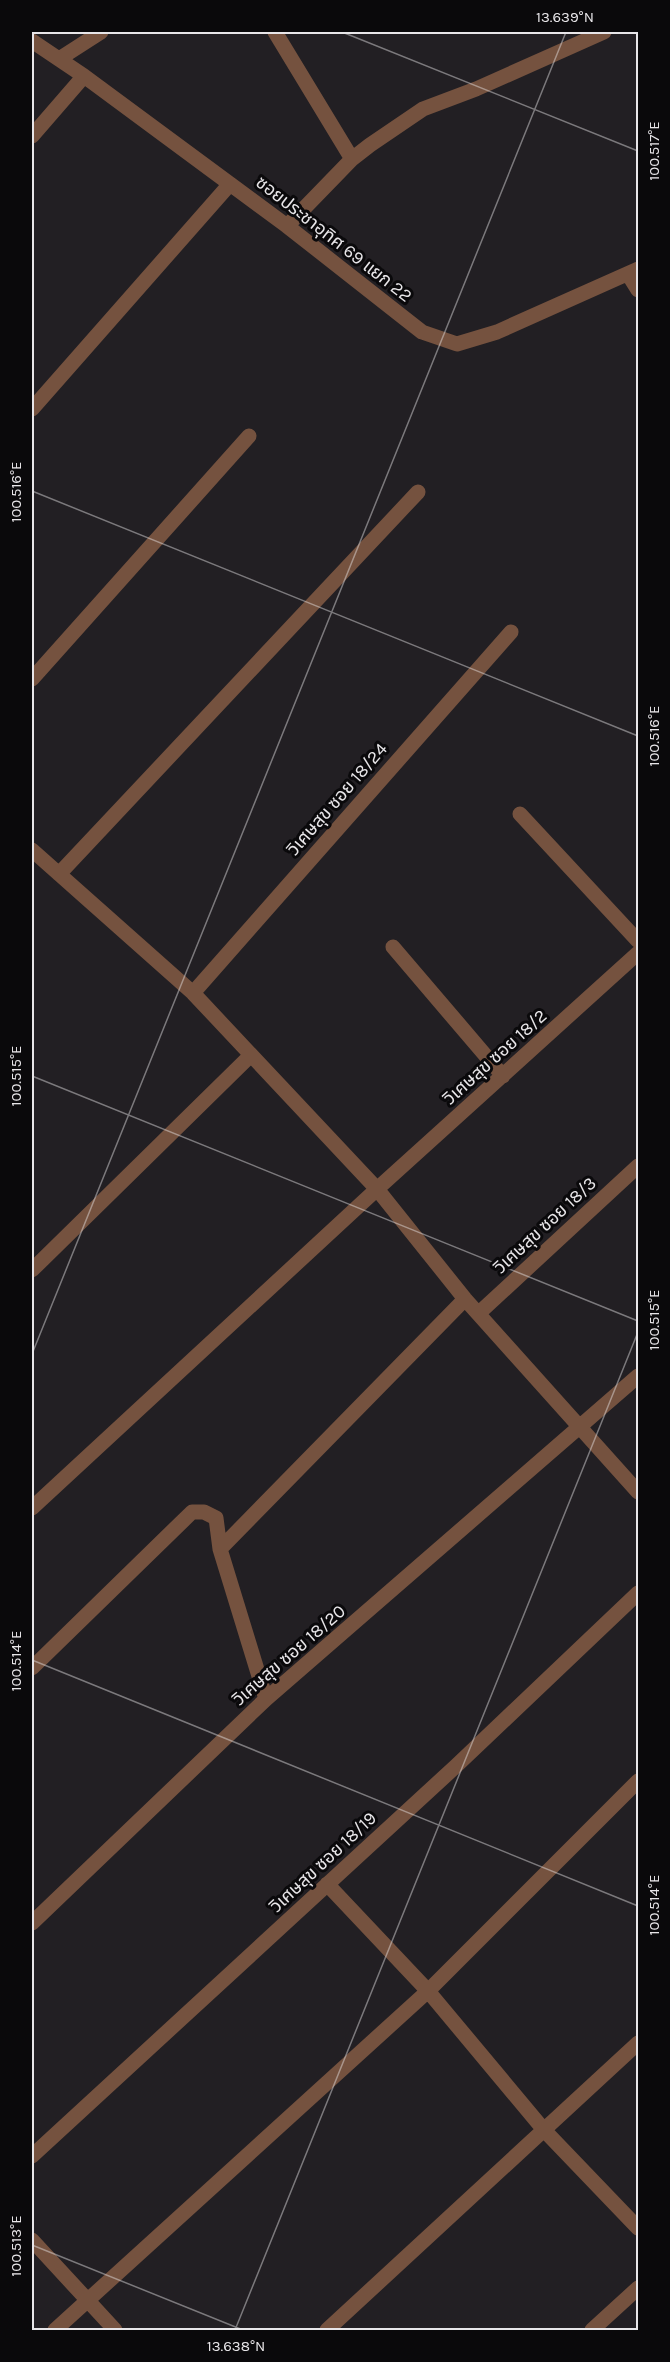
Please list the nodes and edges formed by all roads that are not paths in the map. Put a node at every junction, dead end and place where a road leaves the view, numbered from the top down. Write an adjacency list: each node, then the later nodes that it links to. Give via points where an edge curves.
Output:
1 (101, 32): 5 (street)
2 (275, 32): 8 (street)
3 (604, 32): 8 (street, via 423,110)
4 (32, 41): 5 (street, ซอยประชาอุทิศ 69 แยก 22)
5 (59, 59): 6 (street, ซอยประชาอุทิศ 69 แยก 22)
6 (84, 76): 7 (street); 9 (street, ซอยประชาอุทิศ 69 แยก 22)
7 (32, 136)
8 (352, 159): 10 (street)
9 (230, 184): 10 (street, ซอยประชาอุทิศ 69 แยก 22); 13 (street)
10 (287, 226): 11 (street, ซอยประชาอุทิศ 69 แยก 22, via 422,332 458,344 497,332)
11 (633, 271): 12 (street)
12 (639, 290)
13 (32, 409)
14 (249, 436): 17 (street)
15 (418, 492): 20 (street)
16 (511, 632): 24 (street, วิเศษสุข ซอย 18/24)
17 (32, 679)
18 (520, 814): 21 (street)
19 (32, 850): 20 (street)
20 (59, 874): 24 (street)
21 (639, 941)
22 (393, 947): 26 (street)
23 (639, 953): 26 (street, วิเศษสุข ซอย 18/2)
24 (193, 993): 25 (street)
25 (250, 1056): 28 (street); 29 (street)
26 (503, 1076): 28 (street, วิเศษสุข ซอย 18/2)
27 (639, 1166): 31 (street, วิเศษสุข ซอย 18/3)
28 (377, 1189): 30 (street); 35 (street, วิเศษสุข ซอย 18/2)
29 (32, 1270)
30 (465, 1299): 31 (street); 36 (street)
31 (479, 1313): 33 (street)
32 (639, 1376): 33 (street, วิเศษสุข ซอย 18/20)
33 (581, 1427): 34 (street); 39 (street, วิเศษสุข ซอย 18/20)
34 (639, 1492)
35 (32, 1508)
36 (220, 1549): 38 (street, via 216,1518 192,1512); 39 (street)
37 (639, 1593): 41 (street, วิเศษสุข ซอย 18/19)
38 (35, 1660)
39 (266, 1699): 42 (street, วิเศษสุข ซอย 18/20)
40 (639, 1781): 43 (street)
41 (327, 1884): 43 (street); 46 (street, วิเศษสุข ซอย 18/19)
42 (32, 1923)
43 (428, 1991): 45 (street); 50 (street)
44 (639, 2043): 45 (street)
45 (544, 2130): 47 (street); 53 (street)
46 (32, 2156)
47 (639, 2228)
48 (32, 2240): 50 (street)
49 (639, 2288): 54 (street)
50 (88, 2302): 51 (street); 52 (street)
51 (55, 2331)
52 (115, 2331)
53 (327, 2331)
54 (592, 2331)

